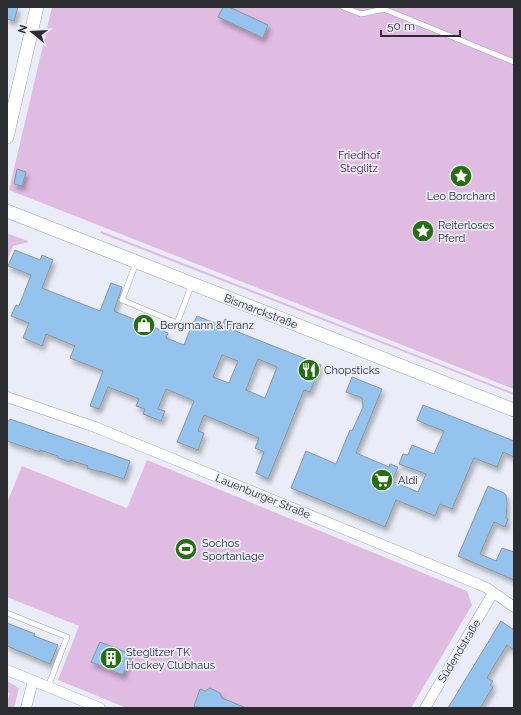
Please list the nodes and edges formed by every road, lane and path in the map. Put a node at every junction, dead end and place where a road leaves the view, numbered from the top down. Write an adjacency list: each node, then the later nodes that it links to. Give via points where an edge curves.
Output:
1 (38, 7): 5 (street)
2 (343, 7): 3 (lane, via 361,14)
3 (383, 8): 4 (lane)
4 (514, 62)
5 (7, 137)
6 (7, 211): 7 (street, Bismarckstraße)
7 (137, 262): 8 (street, Bismarckstraße); 8 (lane, via 122,300 177,323)
8 (192, 284): 10 (street, Bismarckstraße)
9 (7, 396): 11 (street, Lauenburger Straße, via 95,427 478,584)
10 (514, 410)
11 (493, 593): 12 (street, Lauenburger Straße); 19 (street, Südendstraße)
12 (514, 607)
13 (7, 613): 16 (lane, via 67,637)
14 (7, 670): 15 (street)
15 (34, 681): 16 (street); 17 (street)
16 (48, 687): 18 (street)
17 (26, 708)
18 (100, 708)
19 (425, 708)

